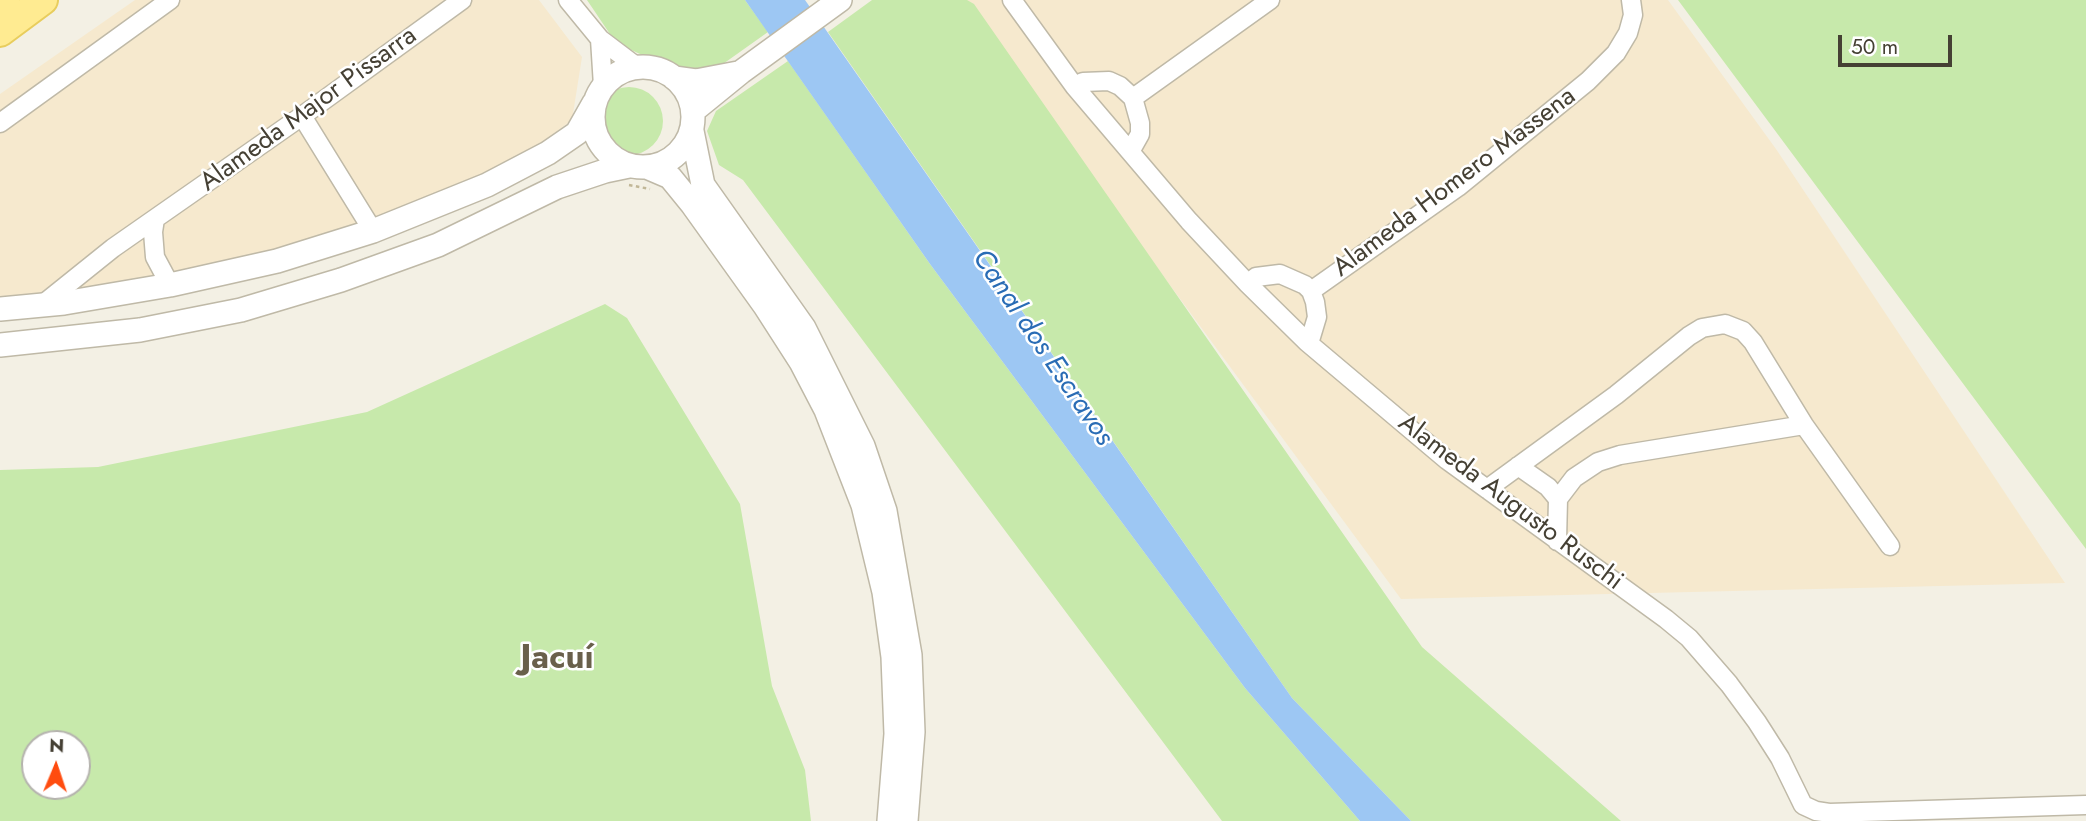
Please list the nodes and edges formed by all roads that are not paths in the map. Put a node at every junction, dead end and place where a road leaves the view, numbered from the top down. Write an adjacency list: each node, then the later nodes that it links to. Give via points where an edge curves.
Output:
1 (5, 0): 9 (main road)
2 (43, 0): 11 (main road)
3 (170, 0): 21 (street)
4 (462, 0): 19 (street, Alameda Major Pissarra)
5 (568, 0): 12 (street)
6 (1012, 0): 16 (street, Alameda Augusto Ruschi)
7 (1270, 0): 18 (street)
8 (1631, 0): 28 (street, Alameda Homero Massena, via 1628,33 1616,53 1588,81 1458,187)
9 (0, 4)
10 (833, 5): 14 (street)
11 (0, 32)
12 (600, 39): 13 (street); 17 (street)
13 (637, 67): 15 (street, via 663,71); 17 (street, via 624,71)
14 (741, 72): 15 (street, via 709,80); 20 (street)
15 (674, 78): 20 (street, via 690,99)
16 (1075, 87): 18 (street, via 1083,82 1109,81); 22 (street, Alameda Augusto Ruschi)
17 (598, 94): 23 (street, via 593,125 601,147); 25 (street, via 577,133 548,153 487,185)
18 (1133, 98): 22 (street, via 1140,134)
19 (302, 116): 24 (street, Alameda Major Pissarra); 25 (street)
20 (692, 121): 23 (street, via 680,152); 41 (street, via 703,185 804,328 863,446 885,511 910,655 913,732)
21 (0, 123)
22 (1131, 150): 26 (street, Alameda Augusto Ruschi)
23 (643, 174): 32 (street, via 598,173 557,187 438,245 241,310 139,330); 40 (street, via 765,306 801,362 837,435 863,505 884,592 893,657 896,734)
24 (155, 219): 27 (street, via 155,257); 29 (street, Alameda Major Pissarra)
25 (373, 231): 27 (street, via 277,261)
26 (1248, 284): 28 (street, Alameda Homero Massena, via 1280,274 1297,279); 31 (street, Alameda Augusto Ruschi)
27 (170, 285): 29 (street)
28 (1311, 291): 31 (street, Alameda Homero Massena, via 1317,317)
29 (42, 305): 30 (street)
30 (0, 309)
31 (1307, 342): 35 (street, Alameda Augusto Ruschi)
32 (0, 345)
33 (1804, 425): 34 (street, via 1743,331 1725,324 1711,325); 36 (street, via 1598,462 1574,478); 38 (street)
34 (1518, 466): 35 (street); 36 (street)
35 (1487, 489): 37 (street, Alameda Augusto Ruschi)
36 (1558, 499): 37 (street)
37 (1557, 541): 39 (street, Alameda Augusto Ruschi, via 1689,638 1750,712 1780,758 1797,796 1809,808 1829,813)
38 (1891, 545)
39 (2086, 805)
40 (889, 821)
41 (906, 821)

